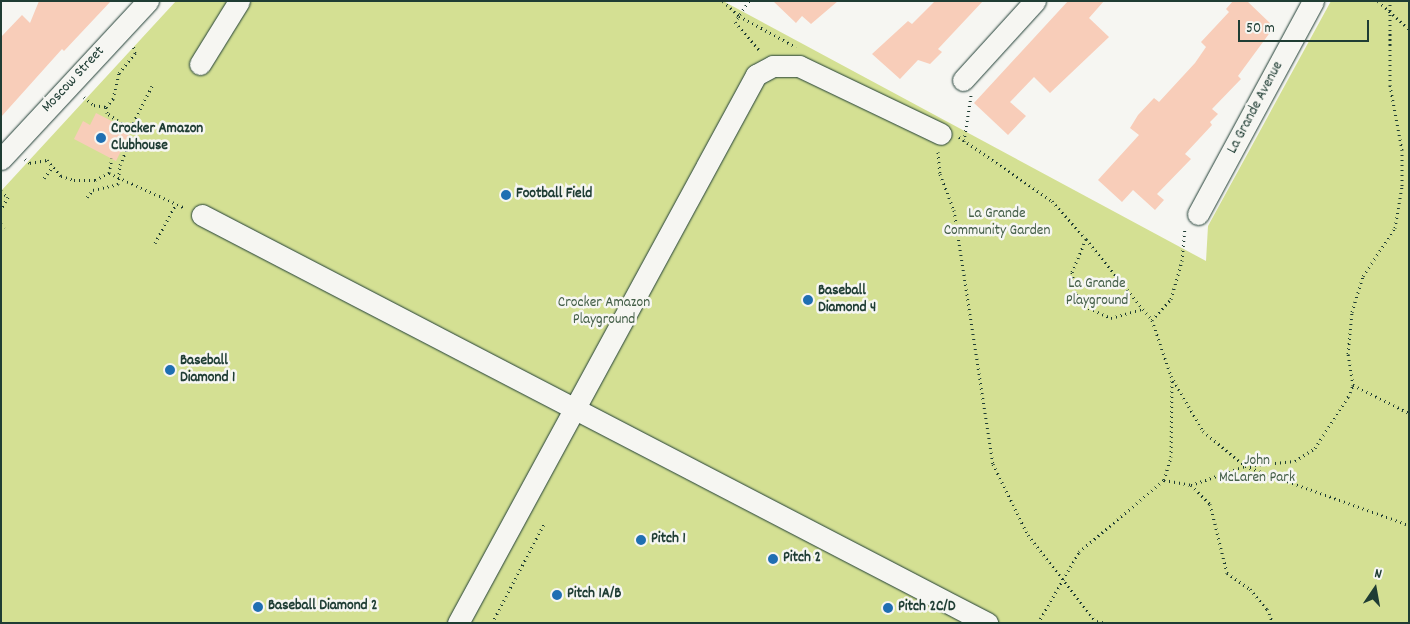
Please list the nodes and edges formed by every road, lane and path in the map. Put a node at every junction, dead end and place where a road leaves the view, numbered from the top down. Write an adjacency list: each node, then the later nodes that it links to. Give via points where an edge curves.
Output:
1 (148, 1): 16 (street, Moscow Street)
2 (239, 1): 14 (street)
3 (723, 1): 10 (path)
4 (749, 1): 10 (path)
5 (1035, 1): 15 (street)
6 (1313, 1): 34 (street, La Grande Avenue)
7 (1378, 1): 9 (path)
8 (1390, 1): 9 (path)
9 (1388, 11): 11 (path); 41 (path, via 1390,85 1402,150 1402,186 1395,228 1363,276 1352,312 1348,354)
10 (739, 16): 13 (path, via 735,22)
11 (1409, 29)
12 (135, 47): 18 (path, via 136,53 119,73 112,100)
13 (759, 49)
14 (200, 64)
15 (963, 80)
16 (70, 85): 18 (path, via 94,105); 22 (street, Moscow Street)
17 (152, 86): 20 (path)
18 (106, 107): 20 (path, via 107,112)
19 (969, 118): 36 (path, via 964,141 1052,201)
20 (131, 127): 27 (path, via 134,132 120,165)
21 (940, 134): 42 (street, via 799,66 773,66 756,75); 49 (path, via 940,174 954,210 993,464 1028,535)
22 (6, 154): 24 (path, via 30,163 47,160)
23 (112, 158): 25 (path)
24 (53, 166): 25 (path, via 61,176 74,180 95,180); 26 (path)
25 (109, 173): 27 (path)
26 (44, 178)
27 (121, 179): 28 (path); 32 (path)
28 (110, 185): 29 (path); 31 (path, via 93,190)
29 (111, 190)
30 (1, 191): 33 (path, via 8,197)
31 (87, 197)
32 (176, 204): 35 (path); 37 (path)
33 (1, 209)
34 (1198, 214): 39 (path, via 1186,227 1182,261 1171,299)
35 (202, 215): 42 (street)
36 (1086, 239): 38 (path); 38 (path, via 1072,272 1081,302 1098,316 1111,318)
37 (155, 243)
38 (1142, 309): 39 (path)
39 (1152, 320): 40 (path)
40 (1171, 376): 44 (path, via 1203,431); 45 (path, via 1174,409 1171,457)
41 (1352, 385): 43 (path); 44 (path, via 1315,448 1295,461)
42 (573, 406): 51 (street); 53 (street)
43 (1409, 413)
44 (1244, 466): 46 (path); 48 (path)
45 (1164, 480): 46 (path); 49 (path, via 1079,552)
46 (1191, 485): 56 (path, via 1210,504 1227,573 1250,588)
47 (545, 522): 52 (path)
48 (1409, 525)
49 (1062, 578): 50 (path); 54 (path)
50 (1097, 622): 55 (path)
51 (458, 623)
52 (492, 623)
53 (987, 623)
54 (1038, 623)
55 (1106, 623)
56 (1273, 623)

